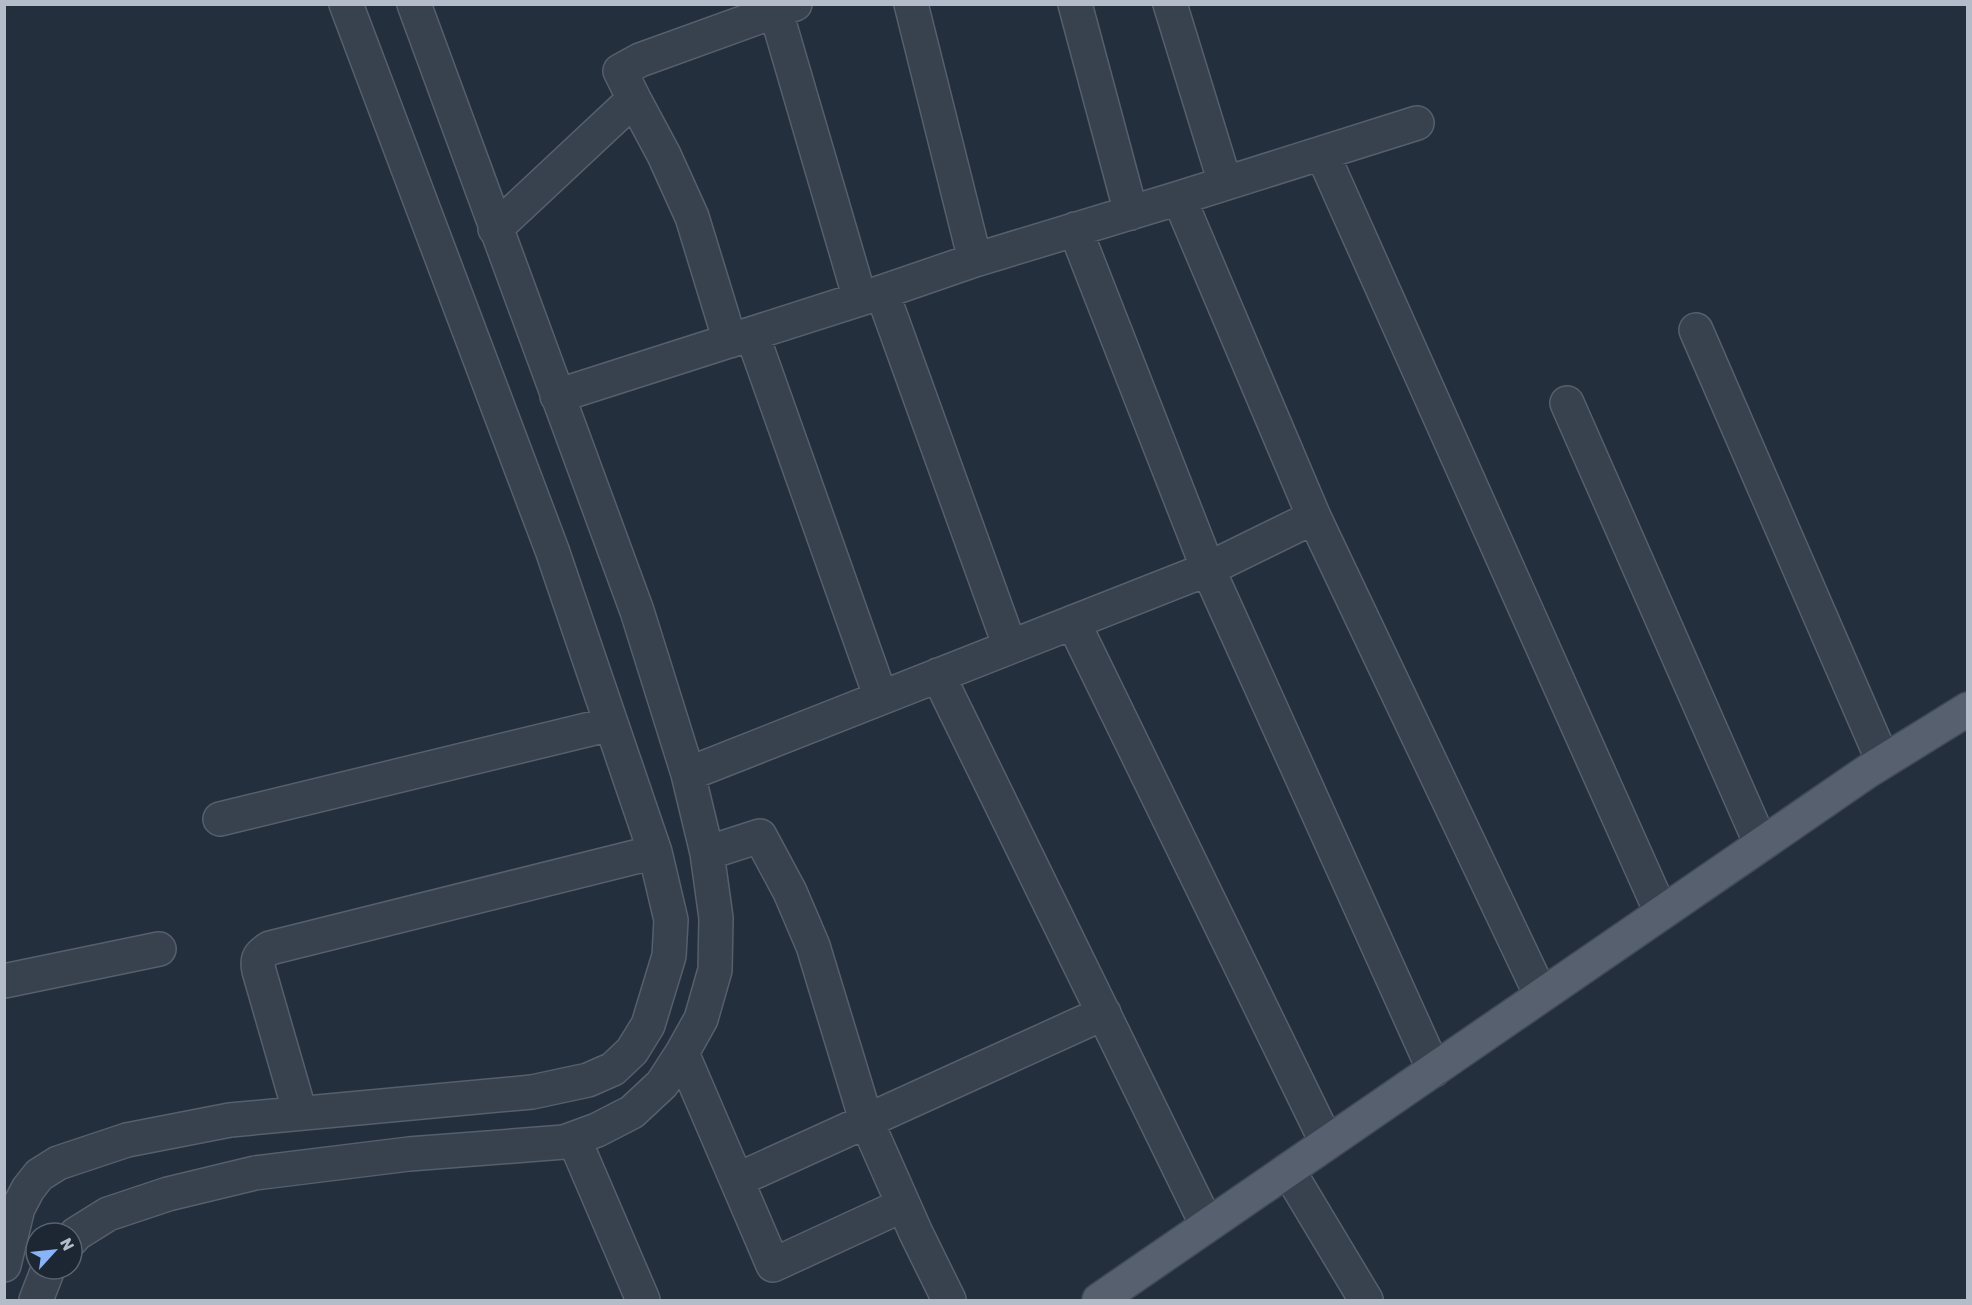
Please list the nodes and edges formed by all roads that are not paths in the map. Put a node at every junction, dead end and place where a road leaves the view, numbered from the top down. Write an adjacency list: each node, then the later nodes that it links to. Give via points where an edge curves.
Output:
1 (346, 4): 28 (street, via 552,550)
2 (414, 4): 13 (street)
3 (911, 4): 15 (street)
4 (1075, 4): 12 (street)
5 (1170, 4): 10 (street)
6 (786, 8): 7 (street, via 640,60 620,71); 16 (street)
7 (634, 99): 13 (street); 18 (street, via 664,154)
8 (1417, 123): 9 (street)
9 (1322, 153): 10 (street); 35 (street)
10 (1225, 183): 11 (street)
11 (1179, 198): 12 (street); 21 (street)
12 (1131, 213): 14 (street)
13 (495, 229): 19 (street)
14 (1075, 229): 15 (street); 22 (street)
15 (975, 260): 16 (street)
16 (871, 296): 18 (street); 24 (street)
17 (1696, 330): 29 (street)
18 (741, 337): 19 (street); 26 (street)
19 (557, 396): 30 (street, via 637,611)
20 (1567, 402): 32 (street)
21 (1314, 517): 22 (street); 38 (street)
22 (1208, 569): 23 (street); 41 (street)
23 (1073, 622): 24 (street); 45 (street)
24 (1010, 647): 25 (street)
25 (938, 675): 26 (street); 39 (street)
26 (881, 698): 30 (street)
27 (1968, 709): 29 (main road)
28 (611, 724): 31 (street); 33 (street)
29 (1882, 761): 32 (main road)
30 (688, 774): 34 (street)
31 (220, 819)
32 (1761, 844): 35 (main road)
33 (655, 852): 42 (street, via 671,921 669,957 648,1025 632,1051 613,1069 588,1080 532,1092); 42 (street, via 270,948 260,954 259,971)
34 (707, 853): 40 (street, via 716,918 715,970 701,1019); 43 (street, via 760,836 813,946)
35 (1661, 912): 38 (main road)
36 (159, 949): 37 (street)
37 (4, 981)
38 (1541, 995): 41 (main road)
39 (1104, 1013): 43 (street); 50 (street)
40 (682, 1053): 44 (street, via 662,1084 632,1112); 47 (street)
41 (1434, 1071): 45 (main road)
42 (300, 1113): 48 (street, via 230,1120 127,1140 58,1162)
43 (866, 1120): 47 (street); 49 (street)
44 (574, 1138): 51 (street, via 529,1146 409,1154 255,1173 168,1194 108,1214); 55 (street)
45 (1327, 1143): 46 (main road)
46 (1287, 1170): 50 (main road); 58 (street)
47 (737, 1180): 49 (street, via 773,1265)
48 (16, 1189): 52 (street, via 18,1208)
49 (903, 1205): 56 (street)
50 (1207, 1225): 57 (main road)
51 (84, 1229)
52 (4, 1265)
53 (43, 1281): 54 (street)
54 (36, 1300)
55 (642, 1300)
56 (949, 1300)
57 (1099, 1300)
58 (1366, 1300)

